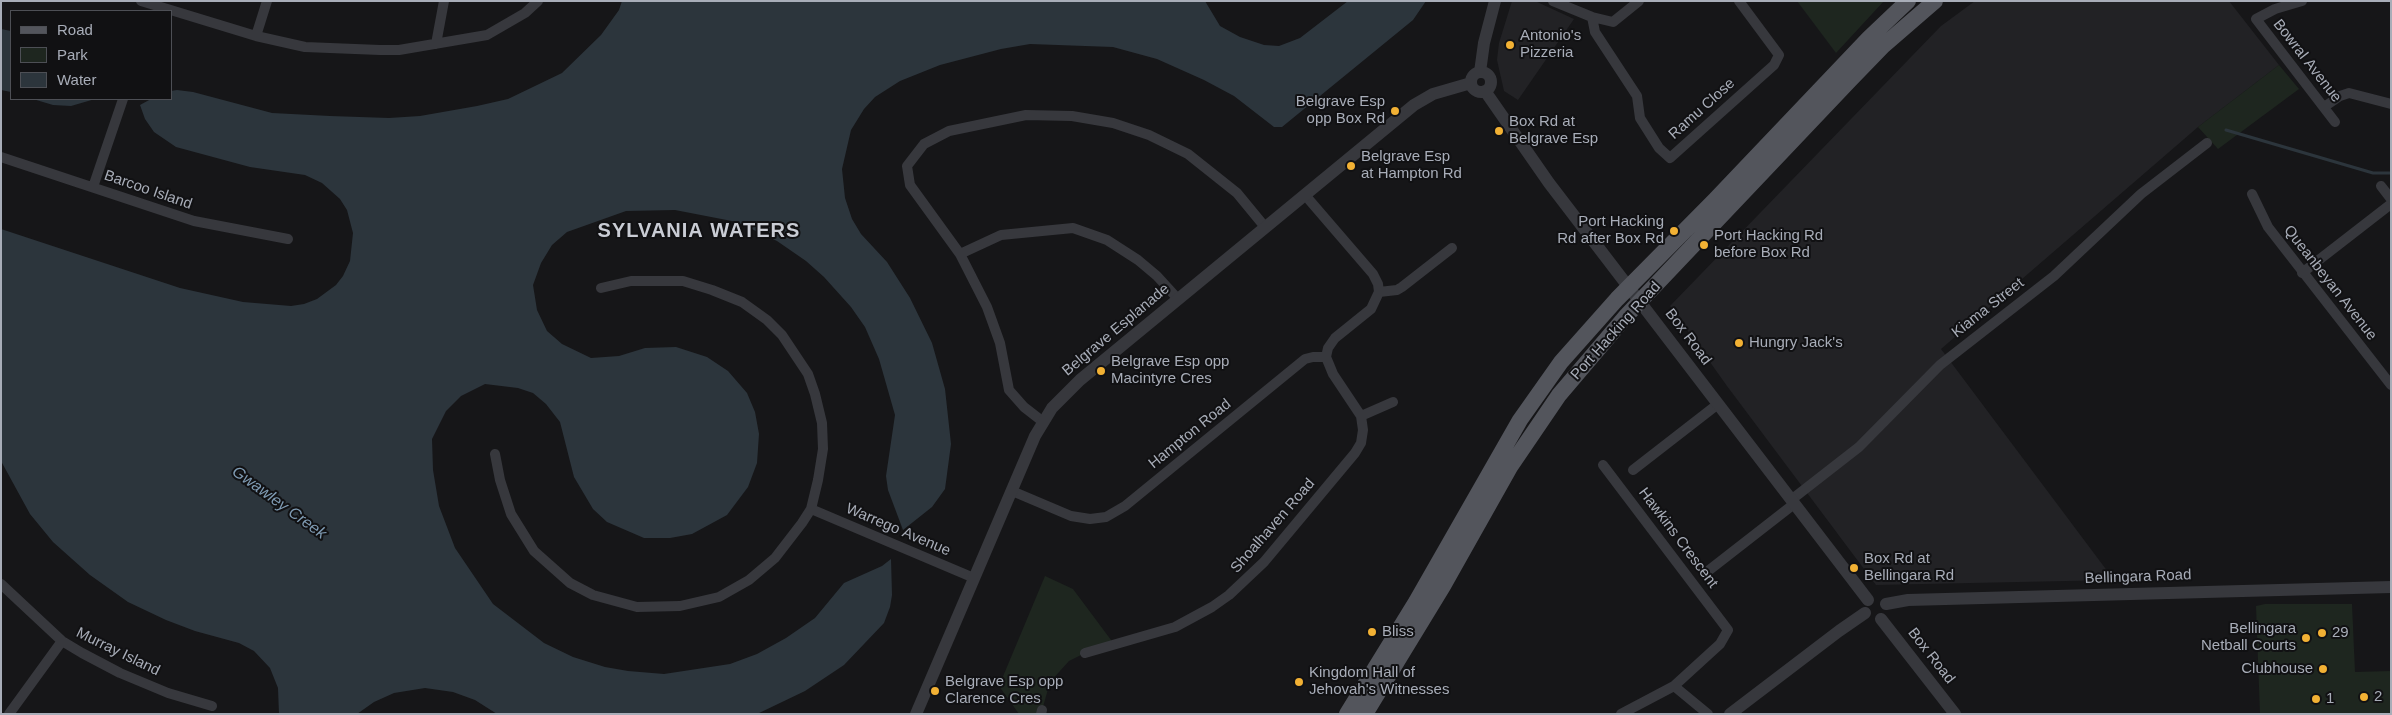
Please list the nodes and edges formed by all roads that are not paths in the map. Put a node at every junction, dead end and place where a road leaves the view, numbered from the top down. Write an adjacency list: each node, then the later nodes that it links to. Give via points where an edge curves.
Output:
1 (141, 1): 12 (street)
2 (266, 1): 15 (street)
3 (444, 1): 16 (street)
4 (538, 1): 16 (street, via 525,13 487,35)
5 (1495, 1): 17 (street)
6 (1553, 1): 14 (street)
7 (1639, 1): 14 (street, via 1613,22)
8 (1740, 1): 14 (street, Ramu Close, via 1779,54 1774,65 1670,158 1659,148 1640,118 1637,96 1595,32)
9 (1908, 1): 37 (main road, Port Hacking Road)
10 (1935, 1): 41 (main road, Port Hacking Road, via 1870,59)
11 (2302, 1): 22 (street, Bowral Avenue, via 2256,19)
12 (154, 9)
13 (172, 14): 15 (street)
14 (1592, 17)
15 (256, 36): 16 (street, via 306,47 340,49 399,50)
16 (436, 44)
17 (1480, 72): 18 (street, via 1472,77); 19 (street, via 1487,74 1490,80)
18 (1470, 83): 19 (street, via 1476,91); 29 (street, Belgrave Esplanade, via 1433,94 1414,106)
19 (1485, 91): 37 (street, Box Road, via 1510,130)
20 (124, 100): 27 (street)
21 (2391, 104): 22 (street, via 2349,93)
22 (2324, 107): 23 (street, Bowral Avenue)
23 (2335, 122)
24 (2207, 143): 52 (street, Kiama Street, via 2141,194 2054,276 1940,365 1859,447)
25 (1, 157): 27 (street, Barcoo Island)
26 (2380, 186): 30 (street)
27 (93, 187): 33 (street, Barcoo Island, via 194,221)
28 (2252, 194): 36 (street, Queanbeyan Avenue, via 2268,228)
29 (1305, 195): 32 (street, Belgrave Esplanade); 39 (street, via 1372,274 1378,284)
30 (2391, 199)
31 (2391, 204): 36 (street)
32 (1266, 227): 35 (street, via 1222,179 1168,143 1131,128 1093,119 1026,115 948,131 924,144 907,166 910,184); 40 (street, Belgrave Esplanade)
33 (288, 239)
34 (1452, 248): 39 (street, via 1397,290)
35 (960, 254): 40 (street, via 1000,235 1072,228 1107,240 1138,260); 47 (street, via 987,306 1000,343 1010,390)
36 (2302, 273): 43 (street, Queanbeyan Avenue)
37 (1629, 287): 41 (street, Box Road); 68 (main road, Port Hacking Road, via 1561,362 1531,404 1420,597)
38 (601, 288): 53 (street, via 630,281 683,281 742,302 768,320 808,374 822,424 823,449)
39 (1378, 292): 42 (street, via 1371,308 1331,342)
40 (1178, 299): 47 (street, Belgrave Esplanade, via 1067,392)
41 (1640, 302): 45 (street, Box Road); 69 (main road, Port Hacking Road, via 1571,380 1524,445)
42 (1326, 357): 46 (street, via 1333,374); 51 (street, Hampton Road, via 1305,359 1125,506 1106,517 1090,520 1071,516)
43 (2391, 385)
44 (1393, 402): 46 (street)
45 (1718, 404): 50 (street); 52 (street, Box Road)
46 (1362, 416): 63 (street, Shoalhaven Road, via 1361,443 1355,453 1264,562 1239,587 1212,607 1175,627)
47 (1042, 421): 51 (street, Belgrave Esplanade)
48 (495, 454): 53 (street, via 511,514 534,551 570,583 593,595 637,607 680,606 719,597 749,580 775,558)
49 (1603, 465): 64 (street, Hawkins Crescent, via 1728,630 1720,644)
50 (1634, 470)
51 (1012, 491): 55 (street, Belgrave Esplanade)
52 (1792, 502): 54 (street, Kiama Street); 58 (street, Box Road)
53 (811, 509): 55 (street, Warrego Avenue)
54 (1708, 571)
55 (974, 578): 67 (street, Belgrave Esplanade)
56 (1, 584): 62 (street, Murray Island)
57 (2391, 587): 59 (street, Bellingara Road, via 1908,600)
58 (1868, 600): 59 (street, via 1878,597); 60 (street, via 1864,606)
59 (1886, 604): 61 (street, via 1887,611)
60 (1865, 614): 61 (street, via 1874,620); 72 (street)
61 (1881, 619): 73 (street, Box Road)
62 (62, 641): 65 (street, Murray Island, via 120,673 168,693); 66 (street)
63 (1085, 652)
64 (1674, 686): 70 (street); 71 (street)
65 (212, 706)
66 (8, 714)
67 (916, 714)
68 (1347, 714)
69 (1365, 714)
70 (1621, 714)
71 (1708, 714)
72 (1730, 714)
73 (1955, 714)

